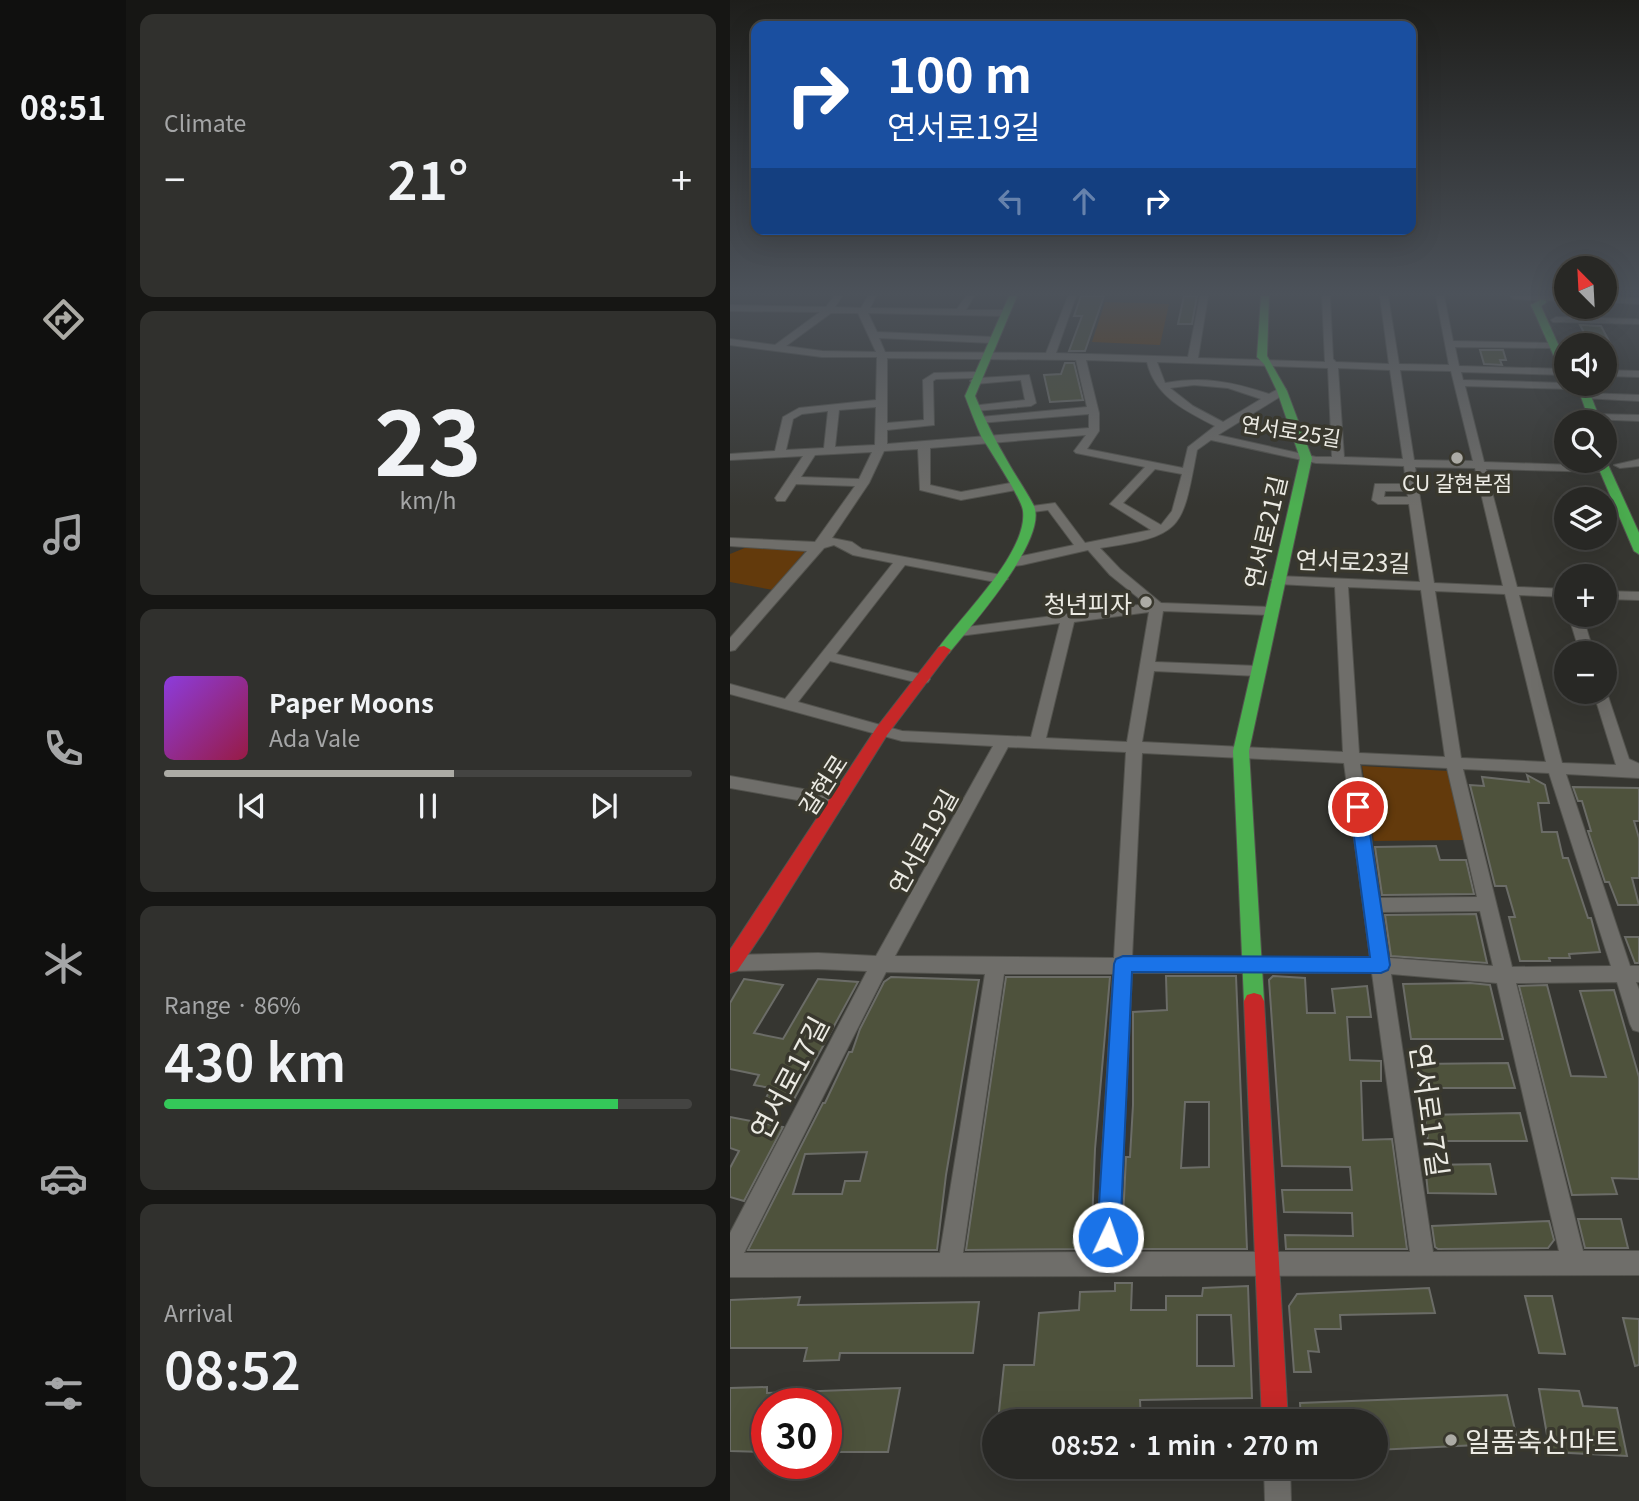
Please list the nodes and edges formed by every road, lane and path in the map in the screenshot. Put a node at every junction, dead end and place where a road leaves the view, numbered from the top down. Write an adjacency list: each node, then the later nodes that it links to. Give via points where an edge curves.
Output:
1 (882, 366): 21 (street)
2 (981, 366): 13 (main road)
3 (1083, 366): 23 (street)
4 (1152, 366): 17 (street)
5 (1269, 366): 19 (main road)
6 (1333, 366): 39 (street)
7 (1365, 366): 9 (street)
8 (1456, 366): 10 (street)
9 (1395, 367): 10 (street); 42 (street)
10 (1457, 369): 14 (street); 16 (street)
11 (1617, 373): 12 (street)
12 (1639, 374)
13 (976, 378): 24 (main road, via 970,396); 24 (street, via 1025,377 1032,403); 28 (street, via 934,376 928,380 930,423)
14 (1554, 379)
15 (1554, 381): 16 (street)
16 (1461, 383): 45 (street)
17 (1164, 386): 19 (street, via 1208,380); 27 (street, via 1170,396)
18 (1617, 392): 20 (street)
19 (1275, 394): 27 (street, 연서로25길); 38 (main road)
20 (1639, 398)
21 (882, 403): 22 (street); 28 (street)
22 (834, 407): 34 (street); 36 (street, via 799,411 788,417)
23 (1093, 410): 24 (street); 29 (street)
24 (977, 414): 31 (main road)
25 (1639, 418): 26 (street)
26 (1617, 419)
27 (1223, 426): 30 (street, 연서로25길)
28 (881, 427): 33 (street)
29 (1094, 432): 31 (street); 44 (street, via 1080,451)
30 (1209, 436): 38 (street, 연서로25길); 47 (street, 연서로25길, via 1192,449)
31 (990, 441): 32 (street); 52 (main road)
32 (924, 445): 33 (street); 52 (street, via 924,487 961,496)
33 (879, 448): 34 (street); 51 (street)
34 (829, 451): 35 (street)
35 (811, 452): 36 (street); 50 (street)
36 (780, 453): 37 (street)
37 (734, 457): 46 (street)
38 (1306, 458): 39 (street, 연서로25길); 68 (main road, 연서로21길)
39 (1338, 461): 42 (street, 연서로25길)
40 (1617, 461): 41 (street, 연서로25길)
41 (1639, 462)
42 (1408, 463): 45 (street, 연서로25길); 53 (street)
43 (1554, 463): 45 (street, 연서로25길)
44 (1152, 465): 47 (street); 58 (street, via 1116,504)
45 (1480, 465): 71 (street)
46 (730, 466)
47 (1187, 472): 58 (street, 연서로25길, via 1178,511 1169,525)
48 (1613, 473): 64 (main road)
49 (1616, 473): 56 (main road)
50 (793, 480): 51 (street); 54 (street)
51 (862, 483): 60 (street)
52 (1016, 486): 57 (main road)
53 (1413, 495): 55 (street); 70 (street, 연서로23길)
54 (781, 498)
55 (1379, 500)
56 (1639, 509)
57 (1029, 510): 62 (street, via 1051,506); 66 (main road, 갈현로, via 1030,522)
58 (1159, 529): 62 (street)
59 (730, 542): 61 (street)
60 (822, 542): 61 (street, via 811,547); 65 (street, via 834,541 858,552); 79 (street)
61 (746, 543): 63 (street)
62 (1087, 546): 66 (street, via 1032,562); 75 (street)
63 (730, 550)
64 (1639, 551)
65 (902, 560): 67 (street); 80 (street)
66 (1013, 562): 67 (main road, 갈현로)
67 (1001, 579): 78 (main road, 갈현로)
68 (1278, 580): 69 (street, 연서로23길); 76 (main road, 연서로21길)
69 (1341, 582): 70 (street, 연서로23길); 92 (street)
70 (1426, 586): 71 (street, 연서로23길); 93 (street)
71 (1511, 591): 72 (street, 연서로23길); 94 (street)
72 (1554, 593)
73 (1617, 595): 74 (street)
74 (1639, 596)
75 (1157, 607): 76 (street, 연서로21길); 77 (street); 81 (street)
76 (1270, 611): 82 (main road)
77 (1068, 618): 78 (street); 89 (street)
78 (959, 632): 83 (main road, 갈현로)
79 (730, 647)
80 (827, 656): 83 (street); 86 (street)
81 (1147, 666): 82 (street); 90 (street)
82 (1258, 671): 91 (main road)
83 (923, 679): 87 (main road, 갈현로)
84 (730, 690): 86 (street)
85 (1604, 704): 95 (street, via 1622,762)
86 (787, 706): 87 (street)
87 (882, 731): 88 (street); 97 (main road, 갈현로)
88 (1003, 742): 89 (street); 100 (street, 연서로19길)
89 (1037, 743): 90 (street)
90 (1134, 746): 91 (street); 103 (street)
91 (1241, 751): 92 (street); 101 (main road)
92 (1351, 758): 93 (street); 99 (street)
93 (1454, 764): 94 (street); 98 (street)
94 (1556, 769): 95 (street); 106 (street)
95 (1639, 771)
96 (730, 782): 97 (street)
97 (837, 802): 102 (main road, 갈현로)
98 (1487, 904): 99 (street); 107 (street)
99 (1372, 905): 105 (street)
100 (882, 963): 102 (street); 104 (street); 109 (street, 연서로17길)
101 (1251, 963): 103 (street); 105 (street); 116 (main road)
102 (730, 964)
103 (1123, 964): 104 (street); 112 (street)
104 (997, 965): 111 (street)
105 (1381, 965): 107 (street); 113 (street, 연서로17길)
106 (1631, 974): 107 (street); 108 (street)
107 (1504, 975): 114 (street)
108 (1639, 1024)
109 (730, 1257)
110 (1639, 1263): 114 (street)
111 (950, 1264): 112 (street); 115 (street)
112 (1107, 1264): 116 (street)
113 (1423, 1264): 114 (street); 116 (street)
114 (1574, 1264)
115 (730, 1265)
116 (1268, 1265): 117 (main road)
117 (1274, 1409)
118 (1277, 1479): 119 (street)
119 (1278, 1501)

